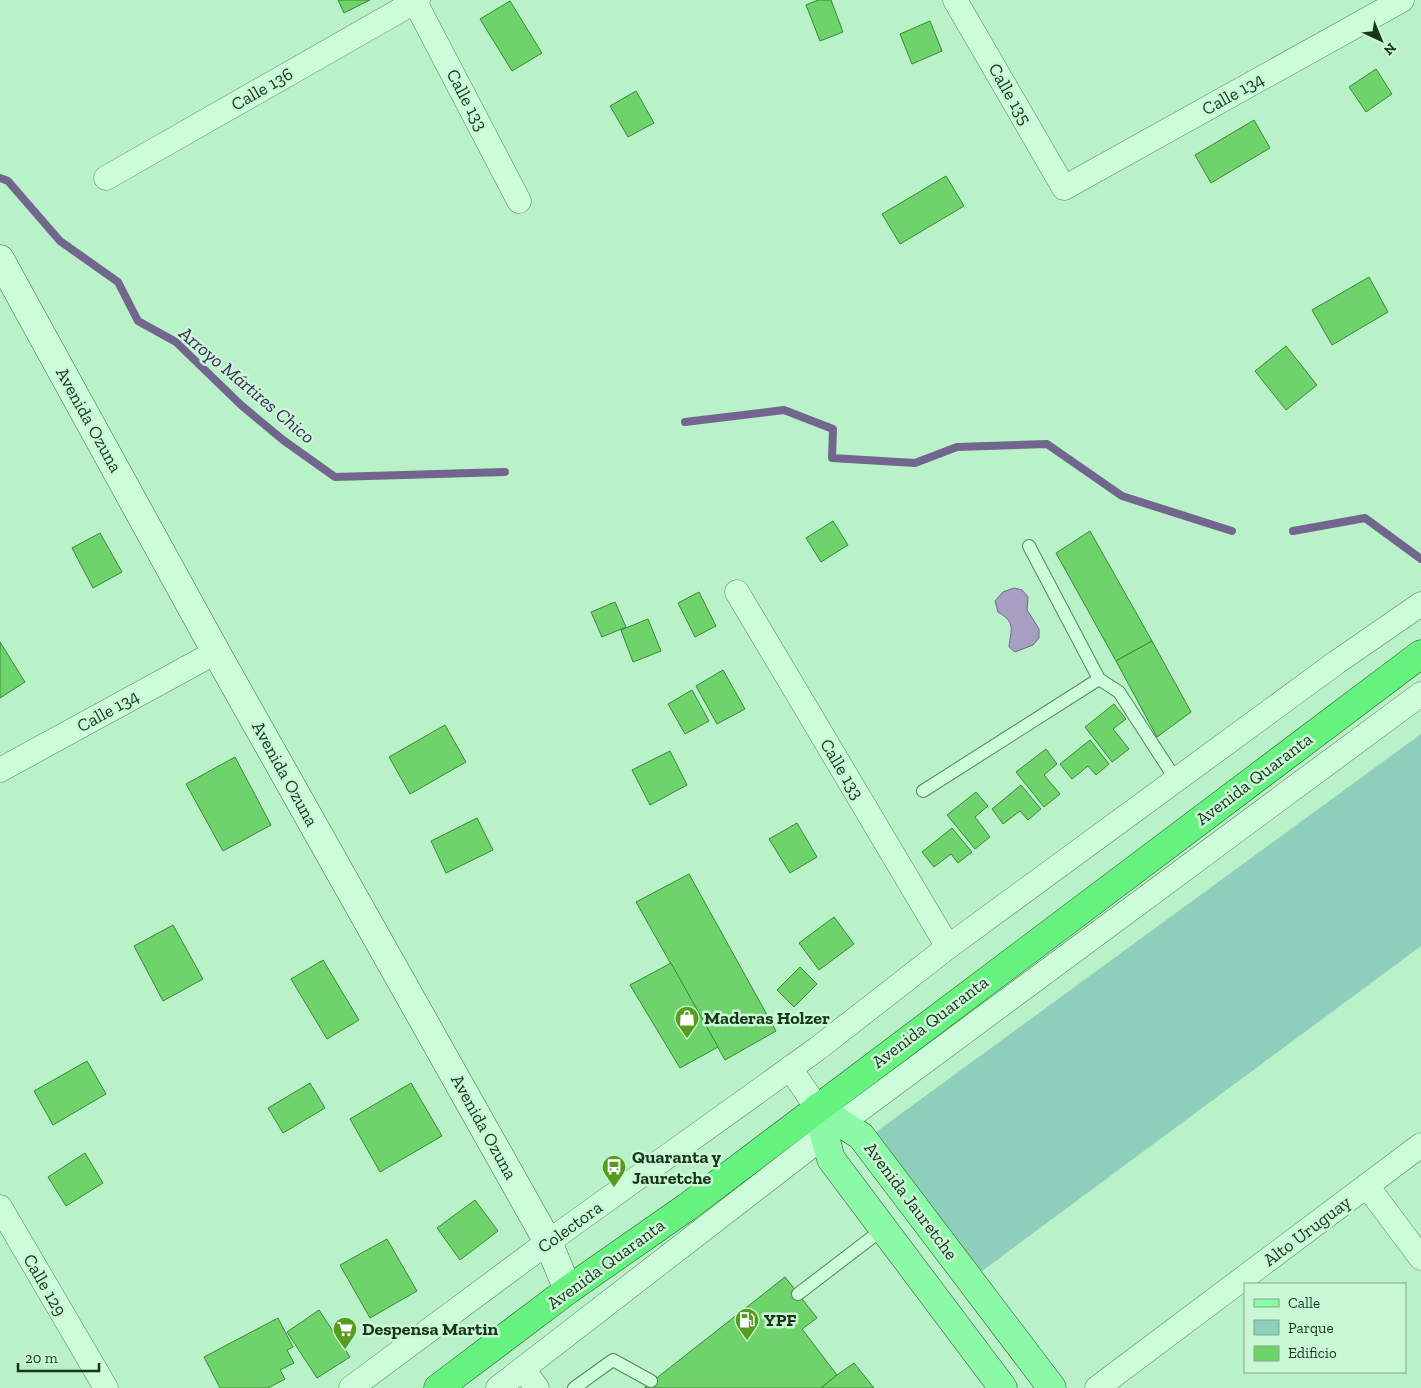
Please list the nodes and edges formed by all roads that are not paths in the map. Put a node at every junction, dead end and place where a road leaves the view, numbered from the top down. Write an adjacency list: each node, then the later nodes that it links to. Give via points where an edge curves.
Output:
1 (955, 0): 5 (street, Calle 135)
2 (1402, 0): 5 (street, Calle 134)
3 (415, 1): 4 (street, Calle 136); 6 (street, Calle 133)
4 (106, 178)
5 (1064, 188)
6 (519, 201)
7 (0, 260): 11 (main road, Avenida Ozuna)
8 (1029, 546): 13 (lane)
9 (736, 592): 18 (street, Calle 133)
10 (1421, 604): 16 (street, Colectora)
11 (216, 652): 15 (street, Calle 134); 28 (main road, Avenida Ozuna)
12 (1421, 654): 19 (highway, Avenida Quaranta)
13 (1098, 679): 16 (lane, via 1119,692); 17 (lane)
14 (1421, 694): 20 (street)
15 (0, 770)
16 (1176, 780): 18 (street, Colectora)
17 (923, 791)
18 (948, 947): 21 (street, Colectora)
19 (953, 1004): 20 (street); 22 (highway, Avenida Quaranta)
20 (993, 1011): 23 (street)
21 (790, 1068): 22 (street); 28 (street, Colectora)
22 (817, 1108): 23 (main road, Avenida Jauretche); 30 (highway, Avenida Quaranta, via 687,1207)
23 (833, 1130): 27 (main road, via 831,1159); 32 (street); 41 (main road, Avenida Jauretche, via 861,1136)
24 (1421, 1145): 25 (street, Alto Uruguay)
25 (1367, 1186): 29 (street); 42 (street, Alto Uruguay)
26 (0, 1207): 34 (street, Calle 129)
27 (883, 1229): 31 (lane); 40 (main road)
28 (548, 1242): 30 (main road, Avenida Ozuna); 35 (street, Colectora)
29 (1421, 1258)
30 (568, 1290): 36 (highway, Avenida Quaranta)
31 (798, 1294)
32 (523, 1369): 37 (street); 38 (street)
33 (651, 1381): 39 (lane, via 614,1360)
34 (106, 1388)
35 (351, 1388)
36 (438, 1388)
37 (498, 1388)
38 (537, 1388)
39 (574, 1388)
40 (1003, 1388)
41 (1052, 1388)
42 (1097, 1388)

